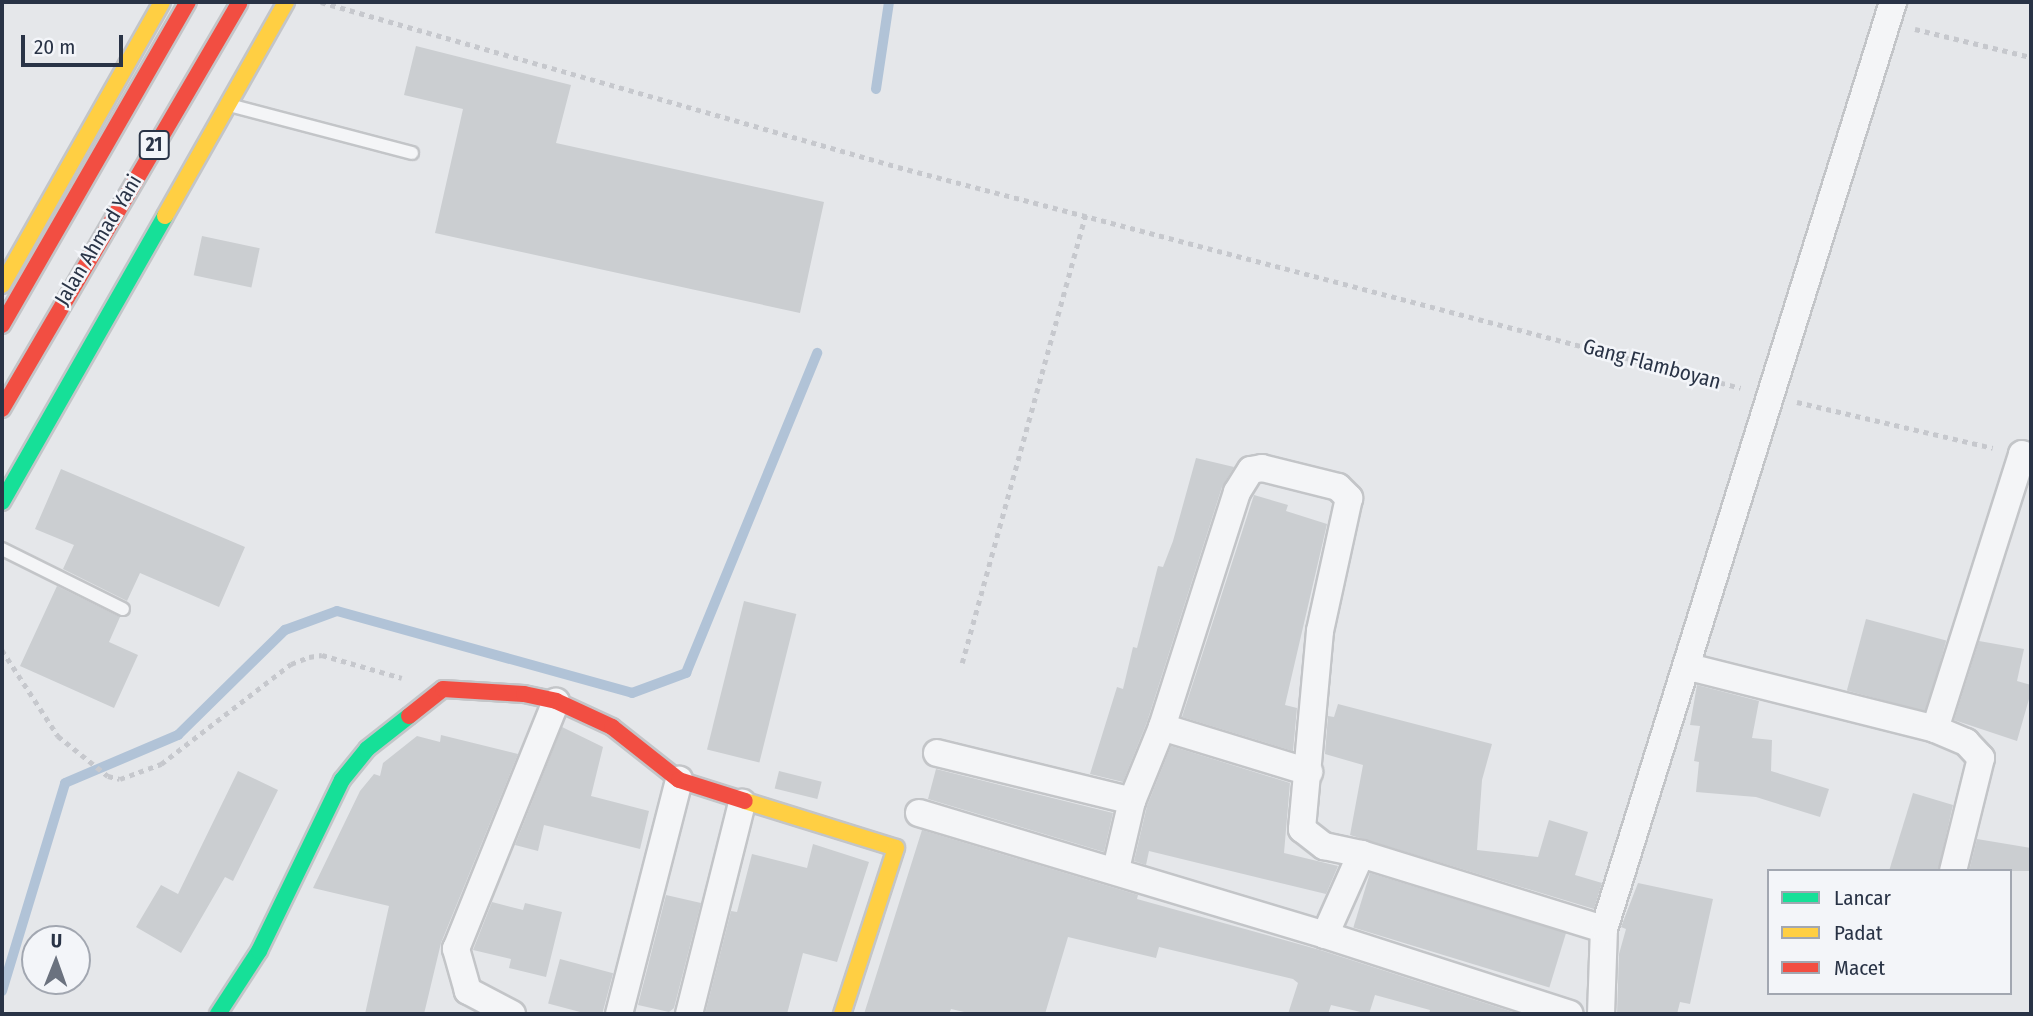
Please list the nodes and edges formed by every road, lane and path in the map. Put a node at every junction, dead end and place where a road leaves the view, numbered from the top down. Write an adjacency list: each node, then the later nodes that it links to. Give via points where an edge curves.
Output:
1 (162, 2): 12 (main road)
2 (188, 2): 11 (main road, Jalan Ahmad Yani / 21)
3 (240, 2): 11 (main road, Jalan Ahmad Yani / 21)
4 (286, 2): 8 (main road)
5 (320, 2): 10 (path, Gang Flamboyan, via 898,167)
6 (1890, 12): 7 (path); 14 (street)
7 (2031, 57)
8 (225, 104): 9 (lane); 17 (main road)
9 (412, 153)
10 (1086, 214): 14 (path, Gang Flamboyan); 21 (path)
11 (51, 278): 13 (main road, Jalan Ahmad Yani / 21); 15 (main road, Jalan Ahmad Yani / 21)
12 (2, 285)
13 (2, 325)
14 (1772, 396): 16 (path, Gang Flamboyan); 22 (street)
15 (2, 409)
16 (2027, 456): 26 (street)
17 (2, 502)
18 (2, 550): 19 (lane)
19 (123, 609)
20 (2, 650): 23 (path, via 58,736 108,776 120,779 150,772 291,664 309,657 323,655)
21 (962, 663)
22 (1689, 667): 26 (street); 36 (street)
23 (443, 689): 24 (main road, via 524,694); 38 (main road, via 368,749 342,780)
24 (556, 702): 29 (main road, via 612,727); 39 (street, via 456,949 468,991)
25 (1162, 727): 28 (street); 28 (street, via 1237,492 1251,470 1262,468 1338,487 1349,498 1349,512 1320,631); 30 (street)
26 (1935, 729): 35 (street, via 1966,743 1981,758)
27 (937, 753): 30 (street)
28 (1309, 772): 33 (street, via 1302,829 1324,846)
29 (679, 780): 31 (main road); 40 (street)
30 (1132, 801): 34 (street)
31 (742, 803): 41 (street); 42 (main road, via 896,848)
32 (919, 813): 34 (street)
33 (1361, 854): 36 (street); 37 (street)
34 (1116, 869): 37 (street)
35 (1953, 869)
36 (1604, 929): 44 (street)
37 (1325, 935): 43 (street)
38 (226, 1012)
39 (512, 1014)
40 (618, 1014)
41 (689, 1014)
42 (842, 1014)
43 (1570, 1014)
44 (1601, 1014)

